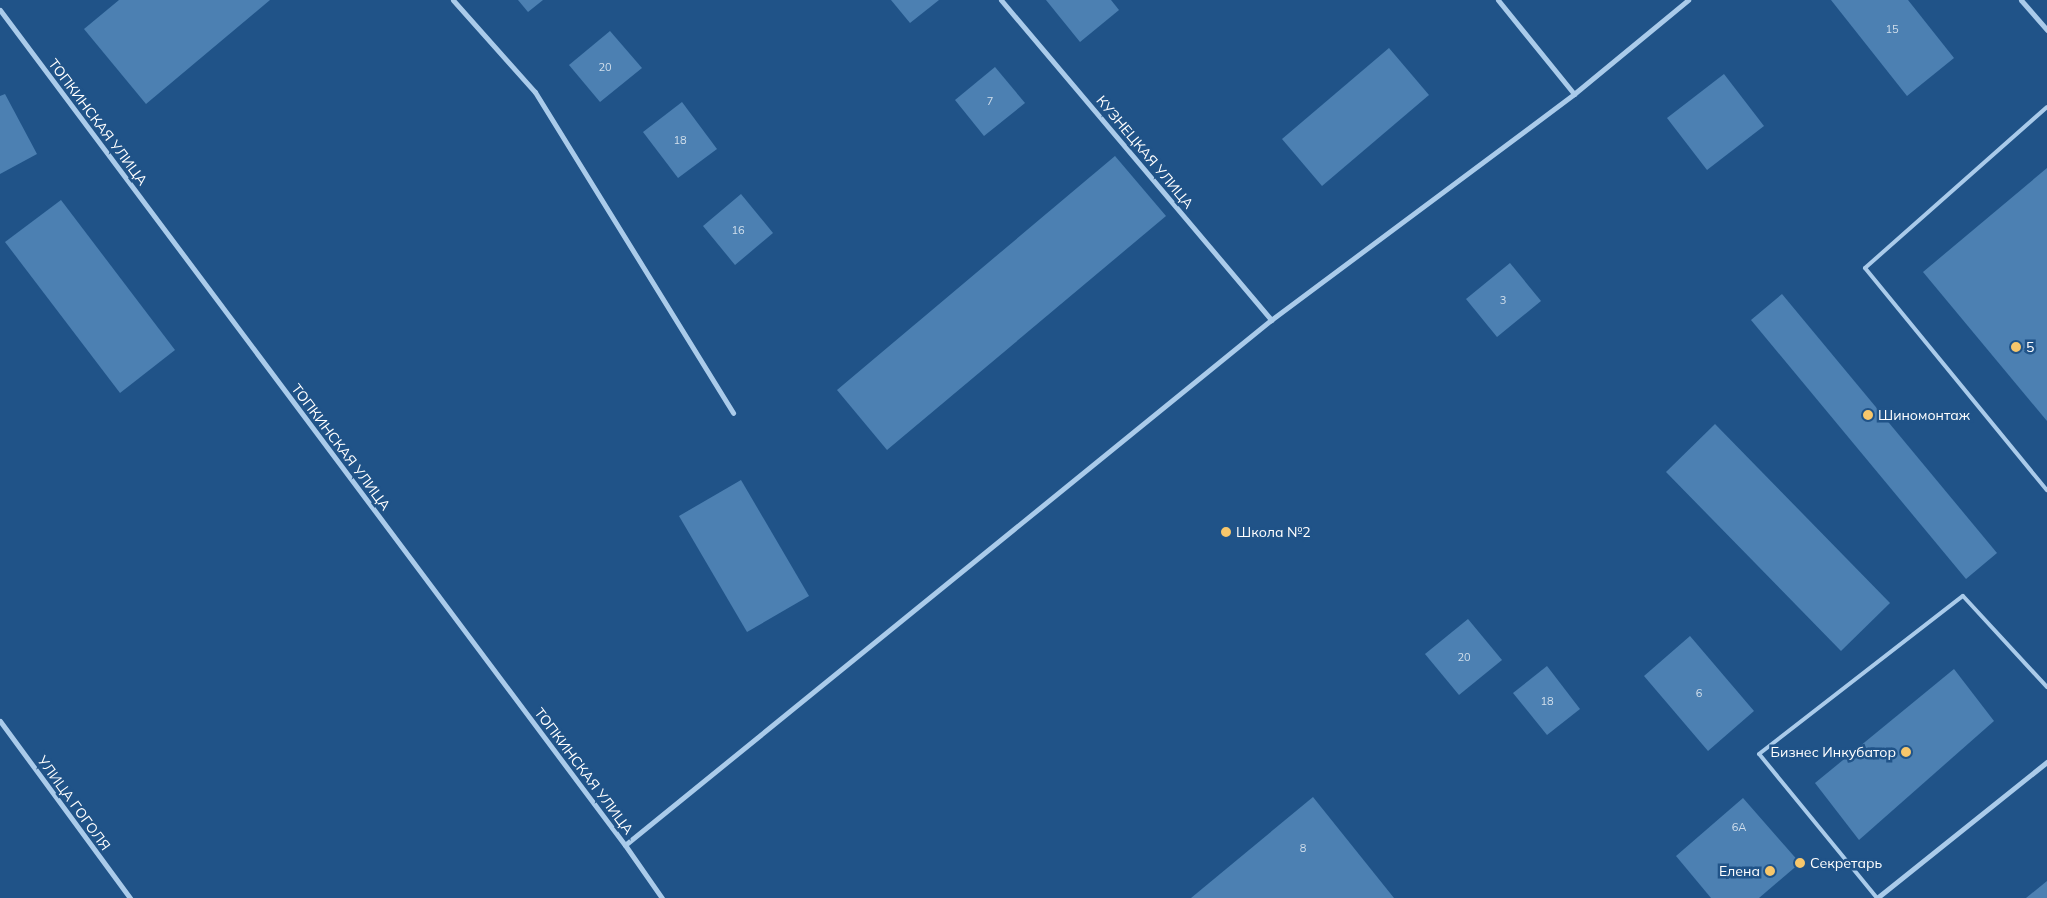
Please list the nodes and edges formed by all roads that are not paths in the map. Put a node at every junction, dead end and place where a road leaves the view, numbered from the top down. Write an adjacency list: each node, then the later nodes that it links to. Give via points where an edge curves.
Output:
1 (453, 0): 11 (street, via 535,92)
2 (1001, 0): 10 (street, КУЗНЕЦКАЯ УЛИЦА)
3 (1498, 0): 8 (street)
4 (1688, 0): 8 (street)
5 (2022, 0): 7 (street)
6 (0, 10): 16 (street, ТОПКИНСКАЯ УЛИЦА)
7 (2047, 30)
8 (1574, 94): 10 (street)
9 (2047, 108): 12 (lane, via 1865,268)
10 (1271, 320): 16 (street)
11 (733, 413)
12 (2047, 490)
13 (2047, 687): 19 (lane, via 1963,596 1759,754)
14 (0, 721): 17 (street, УЛИЦА ГОГОЛЯ)
15 (2047, 762): 19 (street)
16 (625, 845): 18 (street, ТОПКИНСКАЯ УЛИЦА)
17 (130, 898)
18 (662, 898)
19 (1877, 898)

